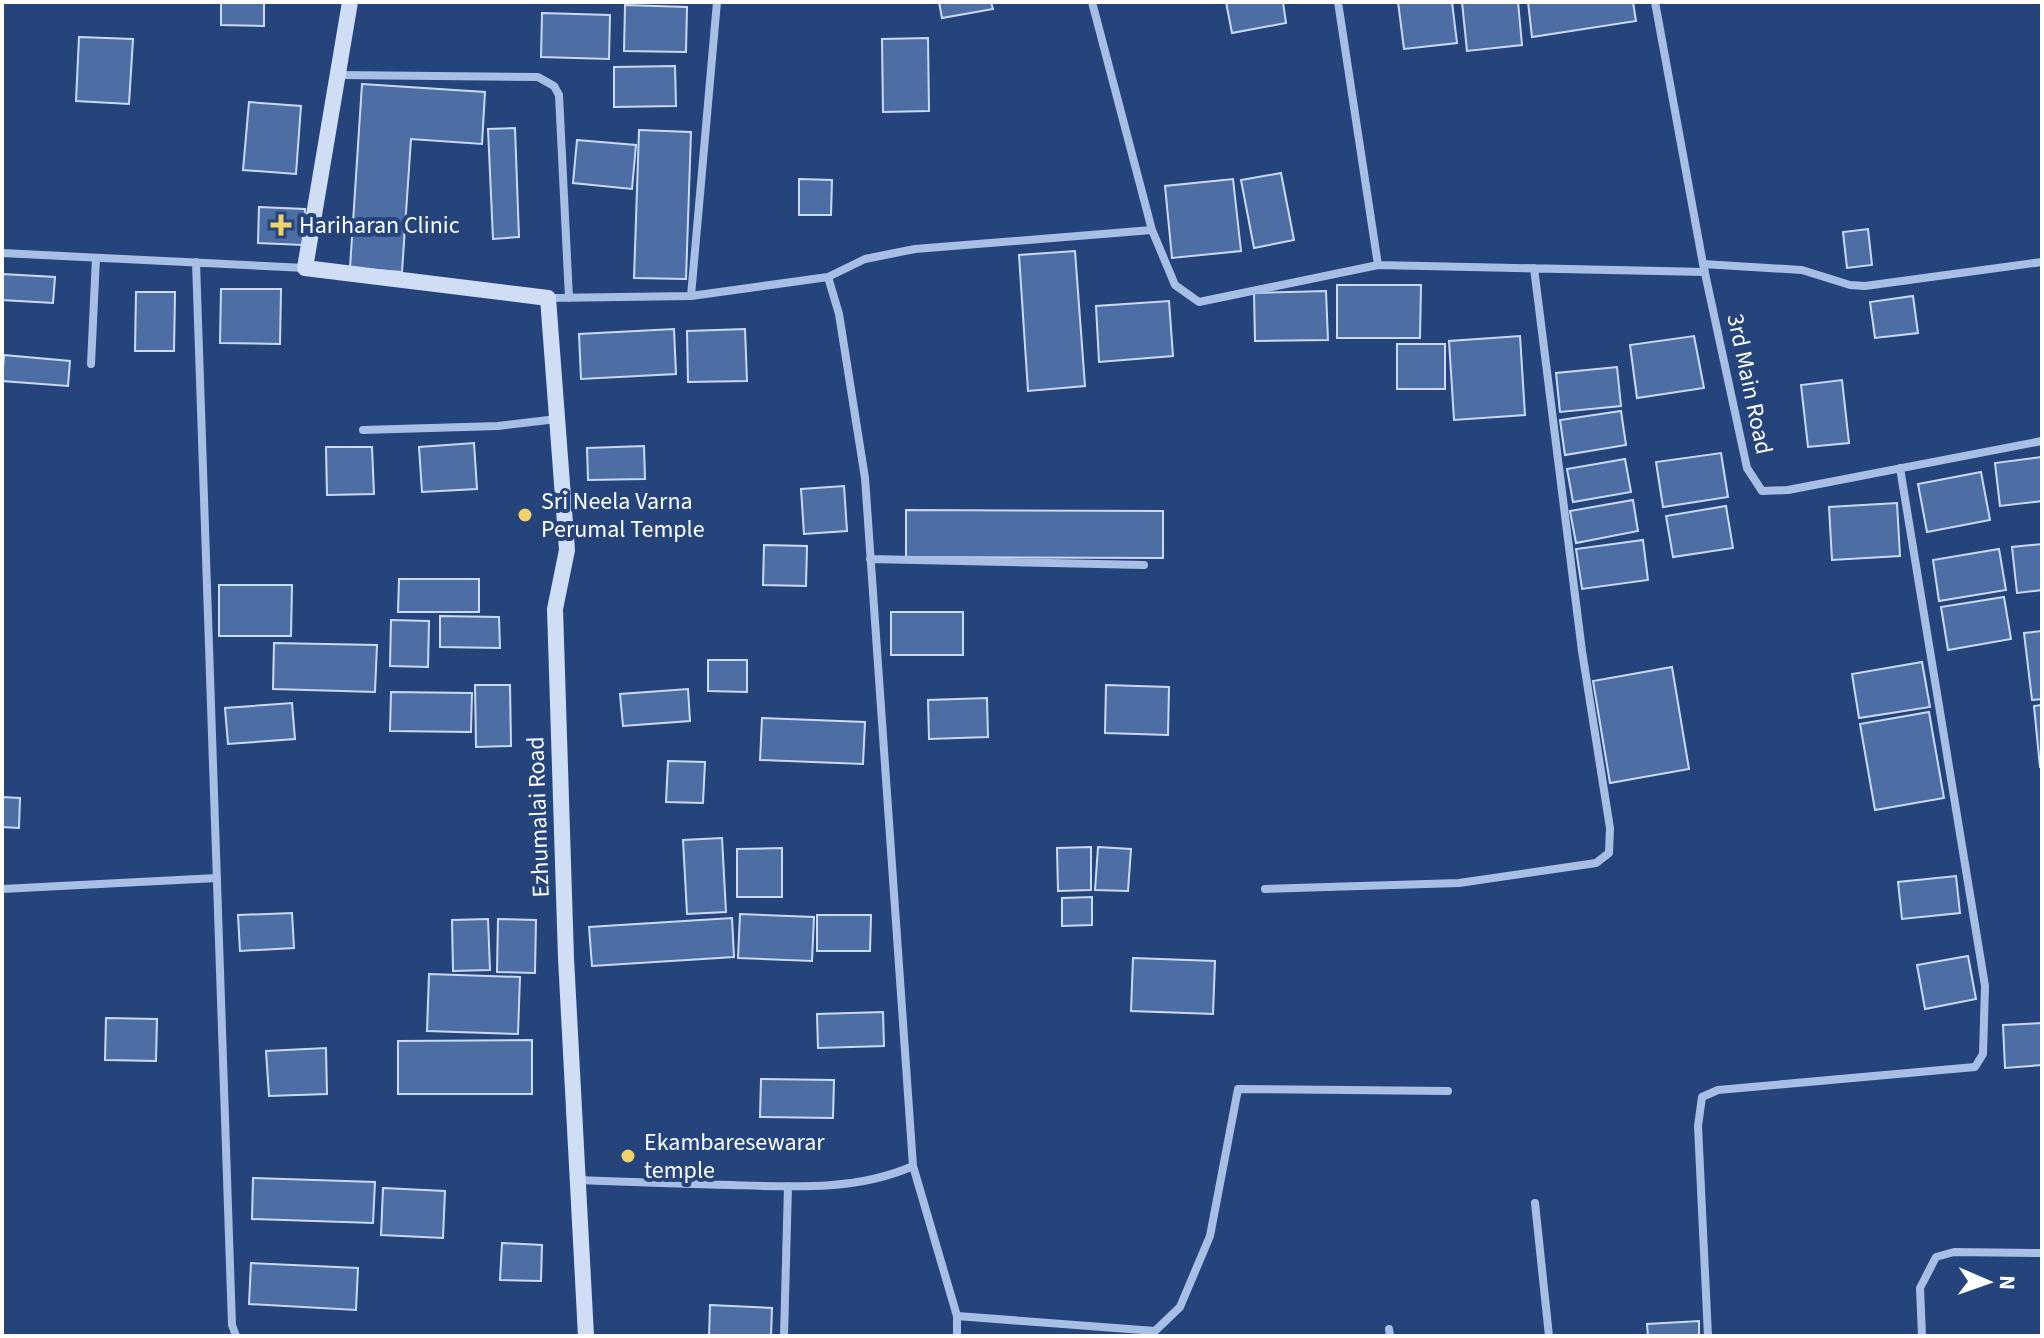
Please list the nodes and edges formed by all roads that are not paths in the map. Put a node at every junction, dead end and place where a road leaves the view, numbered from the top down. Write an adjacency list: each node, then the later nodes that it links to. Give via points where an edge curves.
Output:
1 (350, 2): 6 (street)
2 (717, 2): 17 (street)
3 (1092, 2): 7 (street)
4 (1338, 2): 12 (street)
5 (1655, 2): 15 (street, 3rd Main Road)
6 (338, 75): 13 (street); 19 (street, via 538,77 554,86 559,95)
7 (1152, 230): 12 (street, via 1175,285 1199,302); 16 (street, via 915,249 865,259)
8 (2, 253): 9 (street)
9 (96, 258): 10 (street); 20 (street)
10 (196, 262): 13 (street); 27 (street)
11 (2042, 262): 15 (street, via 1865,286 1802,270)
12 (1378, 265): 14 (street)
13 (305, 268): 18 (street)
14 (1534, 268): 15 (street); 29 (street, via 1610,828 1609,853 1596,863 1459,883)
15 (1704, 268): 24 (street, 3rd Main Road, via 1747,468 1762,491)
16 (828, 277): 17 (street); 25 (street, via 839,314 865,478)
17 (691, 296): 19 (street)
18 (548, 298): 19 (street); 21 (street, Ezhumalai Road)
19 (569, 298)
20 (91, 364)
21 (558, 418): 22 (street, via 498,426); 32 (street, Ezhumalai Road, via 567,550 555,609)
22 (363, 430)
23 (2042, 441): 24 (street, 3rd Main Road)
24 (1900, 468): 42 (street, via 1985,986 1983,1054 1975,1067 1718,1090 1702,1097 1698,1126)
25 (870, 559): 26 (street); 31 (street)
26 (1144, 565)
27 (217, 878): 28 (street); 37 (street)
28 (2, 889)
29 (1265, 889)
30 (1448, 1091): 36 (street, via 1238,1089 1210,1236 1180,1307 1155,1331)
31 (913, 1166): 33 (street, via 841,1184); 36 (street)
32 (578, 1180): 33 (street); 38 (street, Ezhumalai Road)
33 (788, 1186): 39 (street)
34 (1535, 1203): 41 (street)
35 (2042, 1253): 43 (street, via 1954,1252 1936,1257 1920,1288)
36 (957, 1316): 40 (street)
37 (236, 1336)
38 (586, 1336)
39 (784, 1336)
40 (957, 1336)
41 (1549, 1336)
42 (1708, 1336)
43 (1922, 1336)

